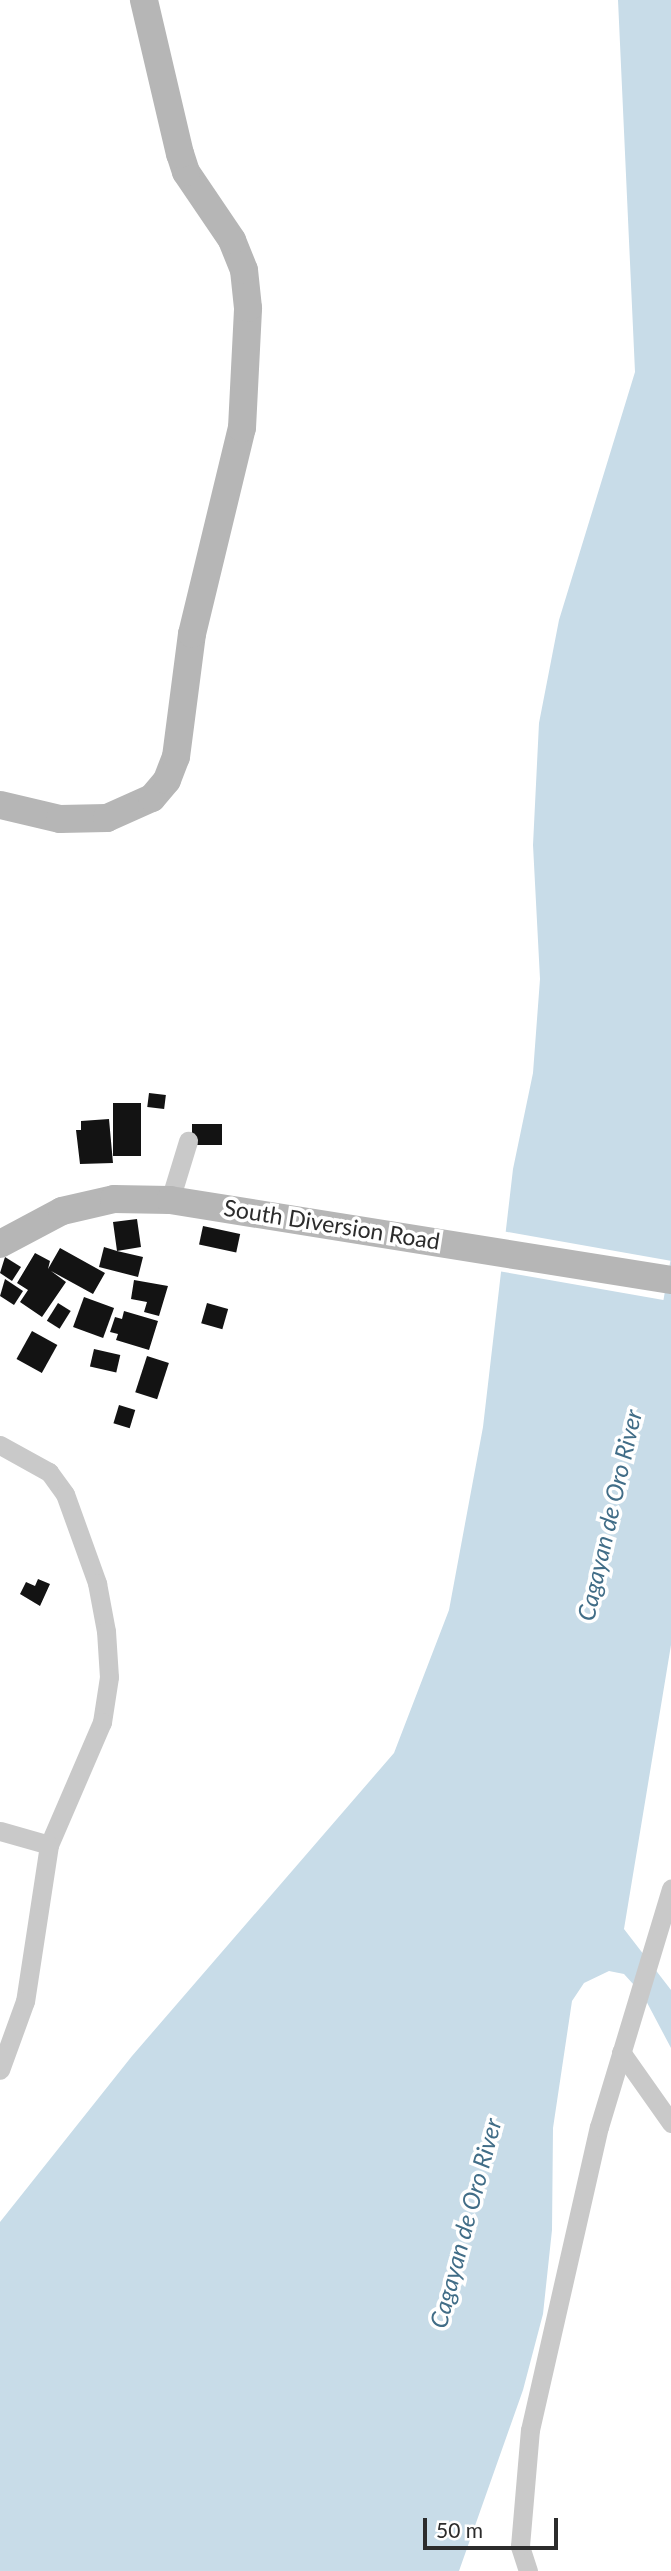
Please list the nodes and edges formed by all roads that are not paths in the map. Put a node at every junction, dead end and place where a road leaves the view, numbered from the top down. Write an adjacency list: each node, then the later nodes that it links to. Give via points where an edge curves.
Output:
1 (144, 0): 2 (street, via 186,172 232,240 244,270 248,308 242,428 192,634 176,757 167,780 152,798 99,819 60,819)
2 (0, 805)
3 (188, 1141): 4 (street)
4 (170, 1200): 5 (street, South Diversion Road, via 114,1199 62,1211); 6 (street, South Diversion Road)
5 (0, 1244)
6 (671, 1280)
7 (0, 1445): 9 (street, via 49,1472 65,1494 97,1583 106,1631 109,1677 102,1722)
8 (0, 1831): 9 (street)
9 (50, 1845): 12 (street, via 25,2001)
10 (671, 1889): 11 (street)
11 (624, 2044): 13 (street); 14 (street, via 599,2127 530,2430 520,2546)
12 (0, 2070)
13 (671, 2123)
14 (528, 2571)

